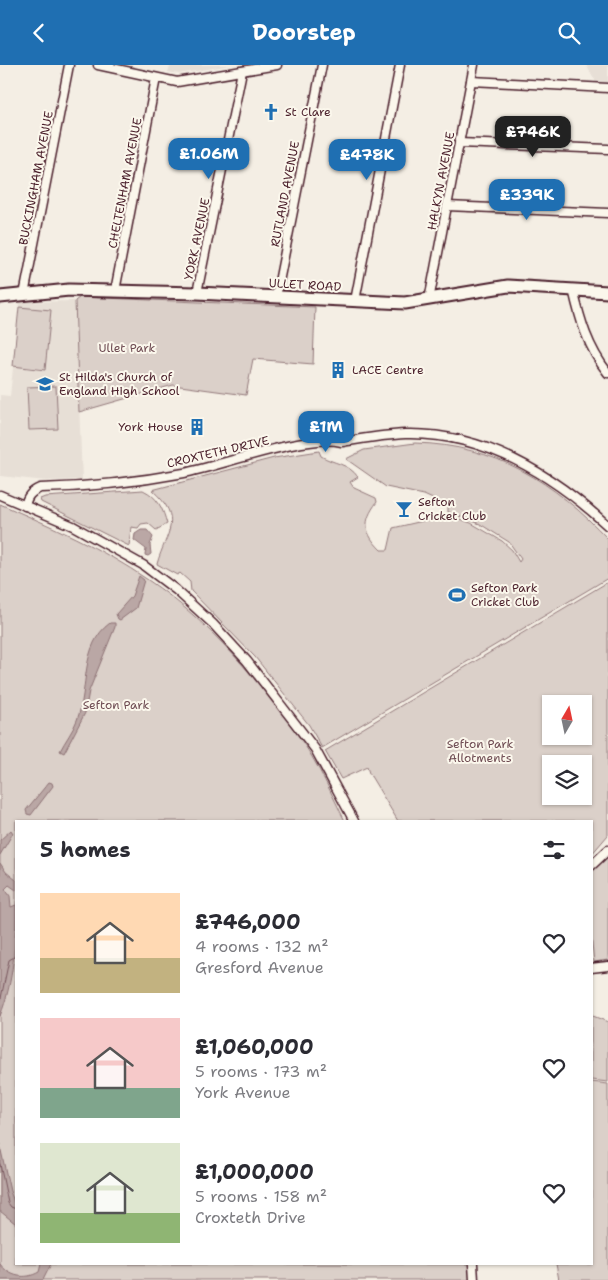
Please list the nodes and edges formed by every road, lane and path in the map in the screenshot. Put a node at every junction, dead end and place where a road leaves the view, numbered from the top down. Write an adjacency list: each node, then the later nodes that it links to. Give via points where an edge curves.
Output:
1 (69, 65): 19 (street, BUCKINGHAM AVENUE)
2 (98, 65): 8 (street)
3 (277, 65): 7 (street)
4 (322, 65): 21 (street, RUTLAND AVENUE)
5 (400, 65): 23 (street)
6 (474, 65): 9 (street, HALKYN AVENUE)
7 (242, 71): 8 (street, via 177,82); 18 (street, YORK AVENUE)
8 (156, 78): 16 (street, CHELTENHAM AVENUE)
9 (471, 81): 10 (street); 11 (street, HALKYN AVENUE)
10 (608, 88)
11 (459, 143): 12 (street); 13 (street, HALKYN AVENUE)
12 (608, 149)
13 (447, 206): 14 (street); 22 (street, HALKYN AVENUE)
14 (608, 213)
15 (573, 289): 17 (main road, ULLET ROAD); 22 (main road, ULLET ROAD, via 508,286); 24 (street, via 588,341)
16 (115, 291): 18 (main road, ULLET ROAD); 19 (main road, ULLET ROAD, via 69,290)
17 (608, 291)
18 (198, 293): 21 (main road, ULLET ROAD)
19 (24, 295): 20 (main road, ULLET ROAD)
20 (0, 297)
21 (276, 297): 23 (main road, ULLET ROAD)
22 (429, 300): 23 (main road, ULLET ROAD, via 405,303)
23 (356, 301)
24 (608, 373)
25 (0, 495): 26 (street)
26 (25, 506): 27 (street, CROXTETH DRIVE, via 33,491 40,487 127,482 186,473 309,443 333,440 341,443 407,434 466,441 512,457 548,477); 28 (street, via 73,526 143,565 213,624 248,661 315,749)
27 (608, 526)
28 (353, 820)
29 (608, 850): 30 (street)
30 (593, 864)
31 (608, 966): 32 (street)
32 (593, 968)
33 (473, 1265): 34 (street)
34 (474, 1280)

